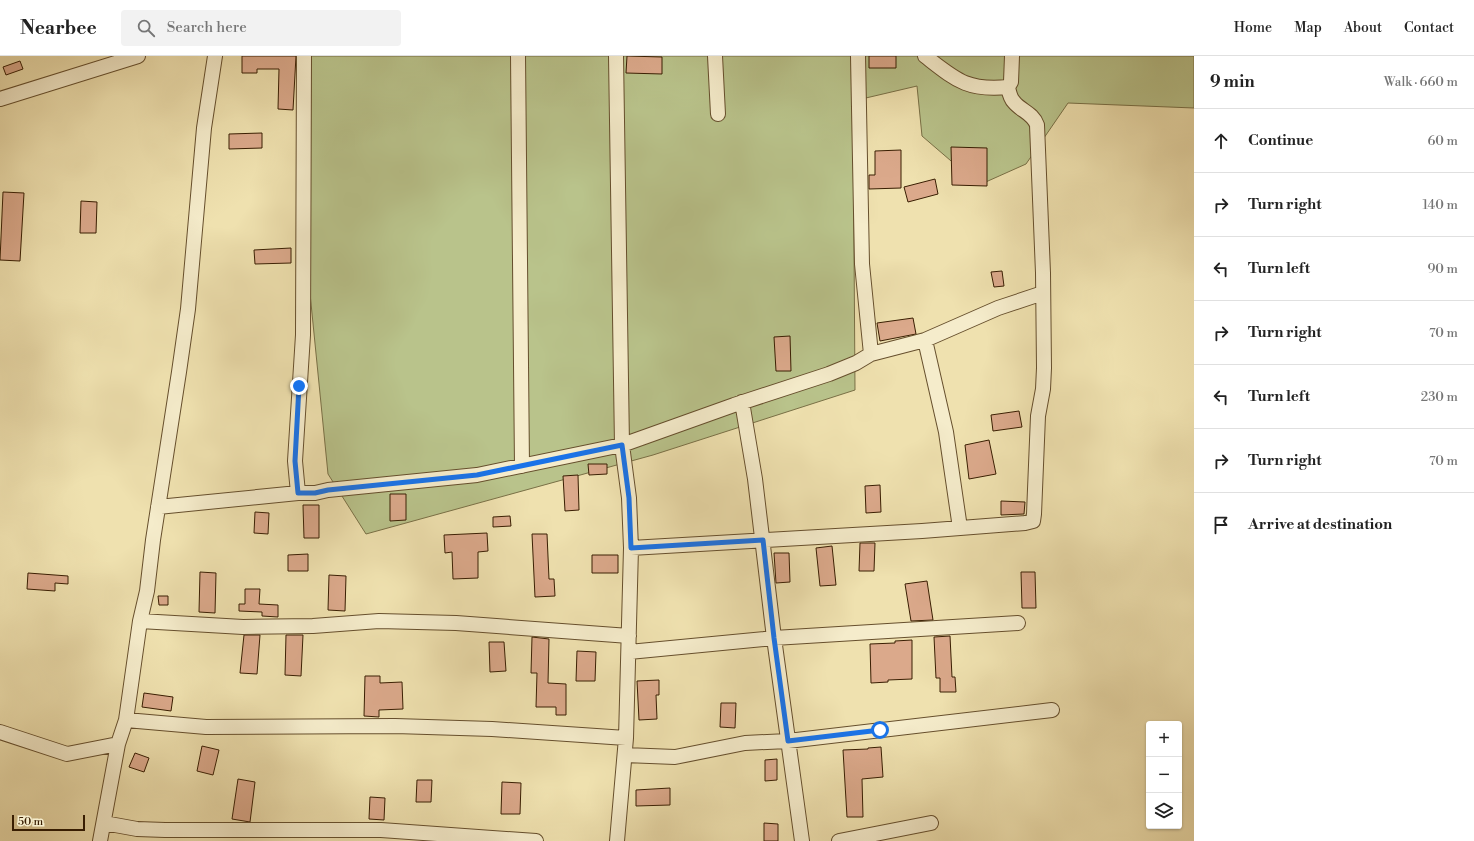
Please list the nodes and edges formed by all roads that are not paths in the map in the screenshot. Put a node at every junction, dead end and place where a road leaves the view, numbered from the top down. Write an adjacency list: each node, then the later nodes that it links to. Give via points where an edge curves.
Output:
1 (138, 56): 11 (street)
2 (216, 56): 20 (street, via 200,163 188,309)
3 (304, 56): 19 (street, via 302,334 295,461)
4 (518, 56): 18 (street)
5 (616, 56): 17 (street)
6 (715, 56): 12 (street)
7 (858, 56): 15 (street, via 862,264)
8 (925, 56): 10 (street, via 960,82 974,87)
9 (1012, 56): 10 (street, via 1011,82)
10 (1008, 87): 13 (street, via 1014,103 1035,119 1037,125)
11 (0, 99)
12 (718, 114)
13 (1043, 293): 14 (street, via 998,308); 21 (street, via 1043,389 1038,416 1033,521)
14 (924, 340): 15 (street); 21 (street, via 946,432)
15 (871, 354): 16 (street, via 830,374)
16 (742, 402): 17 (street); 22 (street)
17 (622, 445): 18 (street); 23 (street, via 629,498)
18 (522, 466): 19 (street, via 477,475)
19 (298, 493): 20 (street)
20 (158, 507): 24 (street, via 147,591)
21 (960, 528): 22 (street)
22 (763, 540): 23 (street); 27 (street)
23 (631, 548): 26 (street)
24 (140, 621): 26 (street, via 243,627 313,626 379,621 456,622); 30 (street)
25 (1018, 623): 27 (street)
26 (630, 636): 28 (street)
27 (774, 638): 28 (street); 33 (street)
28 (629, 652): 32 (street)
29 (1052, 710): 33 (street)
30 (126, 720): 32 (street, via 206,726 402,726 492,729); 34 (street)
31 (0, 732): 34 (street, via 67,754)
32 (626, 738): 35 (street)
33 (788, 741): 35 (street, via 745,743 675,758); 41 (street)
34 (118, 744): 36 (street)
35 (625, 755): 40 (street)
36 (104, 823): 38 (street); 39 (street, via 137,829 381,830)
37 (931, 823): 42 (street)
38 (100, 841)
39 (536, 841)
40 (617, 841)
41 (802, 841)
42 (839, 841)

